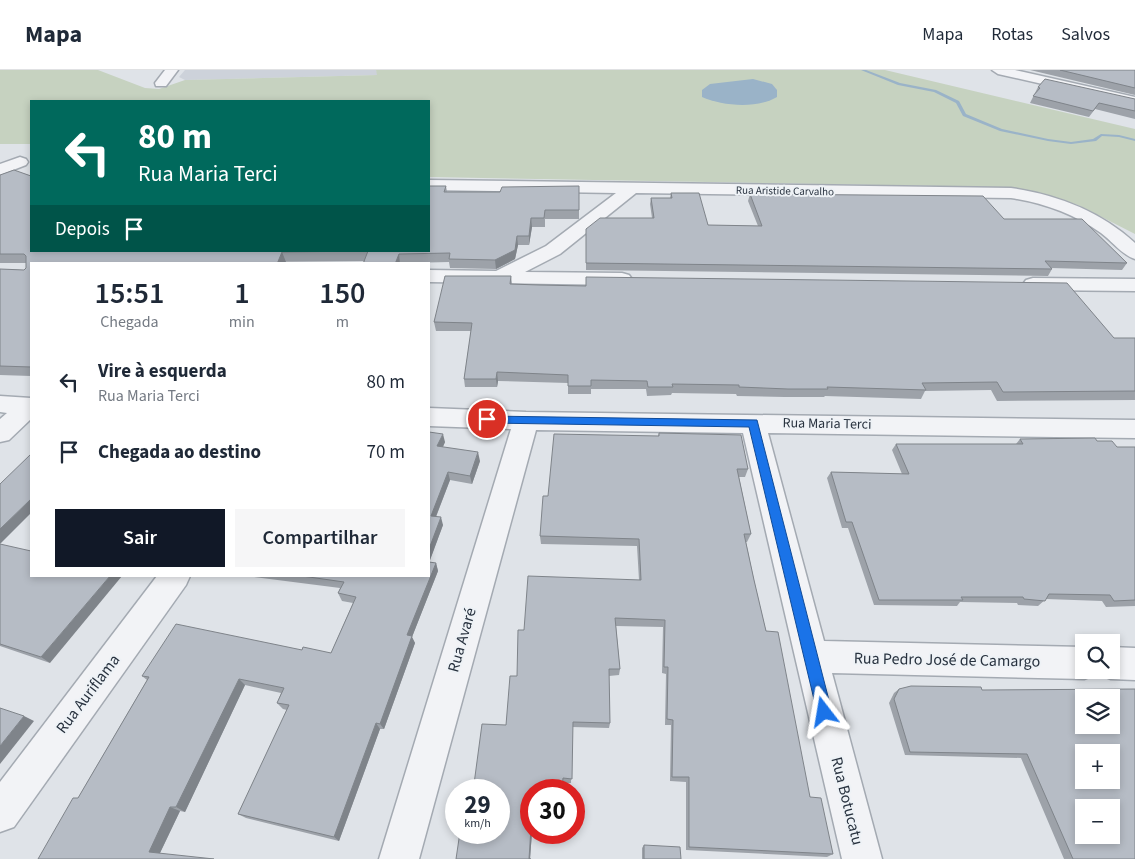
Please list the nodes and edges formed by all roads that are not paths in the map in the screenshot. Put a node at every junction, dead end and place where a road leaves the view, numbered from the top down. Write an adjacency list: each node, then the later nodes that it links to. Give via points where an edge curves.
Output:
1 (172, 70): 3 (street)
2 (998, 70): 4 (street)
3 (161, 83)
4 (1135, 101)
5 (20, 162): 6 (street)
6 (0, 170)
7 (430, 185): 8 (street, Rua Aristide Carvalho)
8 (583, 188): 9 (street, Rua Aristide Carvalho); 10 (street)
9 (631, 189): 10 (street); 11 (street, Rua Aristide Carvalho, via 1011,193 1037,196 1085,215)
10 (604, 210): 12 (street)
11 (1132, 249)
12 (553, 250): 14 (street); 15 (street)
13 (430, 276): 14 (street)
14 (498, 277): 15 (street)
15 (569, 278): 16 (street)
16 (638, 279)
17 (1016, 284): 18 (street)
18 (1135, 286)
19 (0, 404): 20 (street)
20 (30, 406)
21 (30, 407): 26 (street)
22 (430, 417): 23 (street, Rua Maria Terci)
23 (526, 421): 24 (street, Rua Maria Terci); 33 (street, Rua Avaré)
24 (753, 423): 25 (street, Rua Maria Terci); 28 (street, Rua Botucatu)
25 (1135, 429)
26 (0, 433)
27 (174, 577): 32 (street, Rua Auriflama)
28 (810, 657): 29 (street, Rua Pedro José de Camargo); 34 (street, Rua Botucatu)
29 (1075, 663)
30 (1120, 664): 31 (street)
31 (1135, 664)
32 (0, 813)
33 (399, 859)
34 (862, 859)

